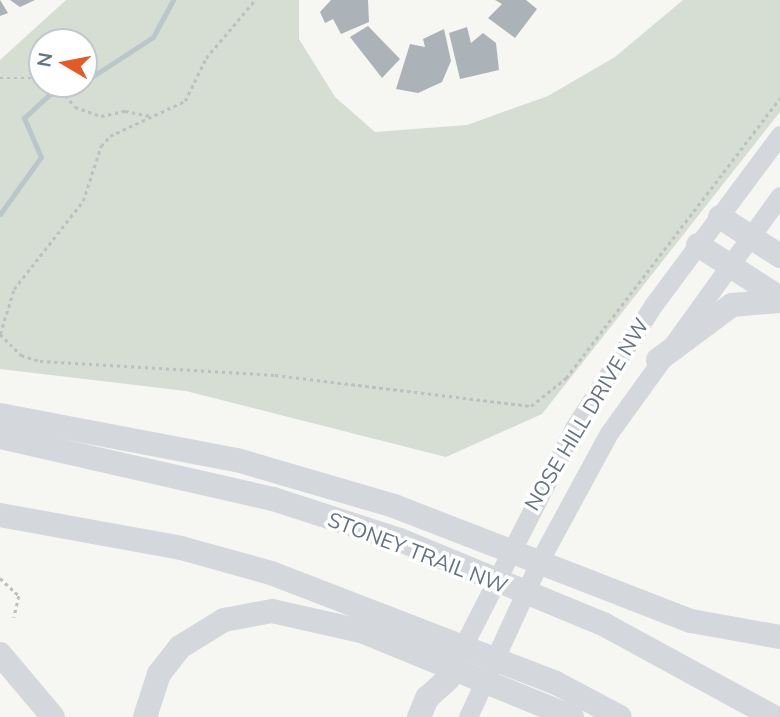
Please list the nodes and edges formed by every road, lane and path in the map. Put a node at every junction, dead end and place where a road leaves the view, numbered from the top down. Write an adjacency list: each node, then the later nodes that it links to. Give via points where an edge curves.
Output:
1 (255, 0): 6 (path, via 206,58 186,101)
2 (0, 78): 3 (path)
3 (28, 78)
4 (68, 98): 6 (path, via 88,112)
5 (780, 98): 15 (path, via 566,378 531,406 275,374 40,361 21,355)
6 (152, 116): 15 (path, via 101,146 83,201 14,289)
7 (780, 135): 9 (main road, NOSE HILL DRIVE NW)
8 (780, 196): 10 (main road, NOSE HILL DRIVE NW)
9 (720, 217): 10 (highway); 11 (main road, NOSE HILL DRIVE NW)
10 (749, 236): 12 (highway); 13 (main road, NOSE HILL DRIVE NW)
11 (698, 245): 13 (highway); 24 (main road, NOSE HILL DRIVE NW, via 620,355 530,506)
12 (780, 256)
13 (727, 264): 14 (highway); 16 (main road, NOSE HILL DRIVE NW)
14 (780, 300): 16 (highway, via 732,304)
15 (0, 334)
16 (658, 360): 29 (main road, NOSE HILL DRIVE NW, via 562,517)
17 (0, 415): 22 (highway, via 237,460 394,506 691,621)
18 (0, 437): 32 (highway, STONEY TRAIL NW, via 272,499 400,540 605,625)
19 (0, 515): 31 (highway, via 181,548 271,573 556,683)
20 (0, 578): 21 (path, via 19,596)
21 (14, 617)
22 (780, 638)
23 (0, 654): 25 (highway)
24 (448, 678): 27 (highway, via 427,698); 28 (main road, NOSE HILL DRIVE NW)
25 (53, 717)
26 (145, 717): 30 (highway, via 159,674 180,647 225,620 272,611 362,631)
27 (419, 717)
28 (432, 717)
29 (468, 717)
30 (572, 717)
31 (620, 717)
32 (774, 717)

